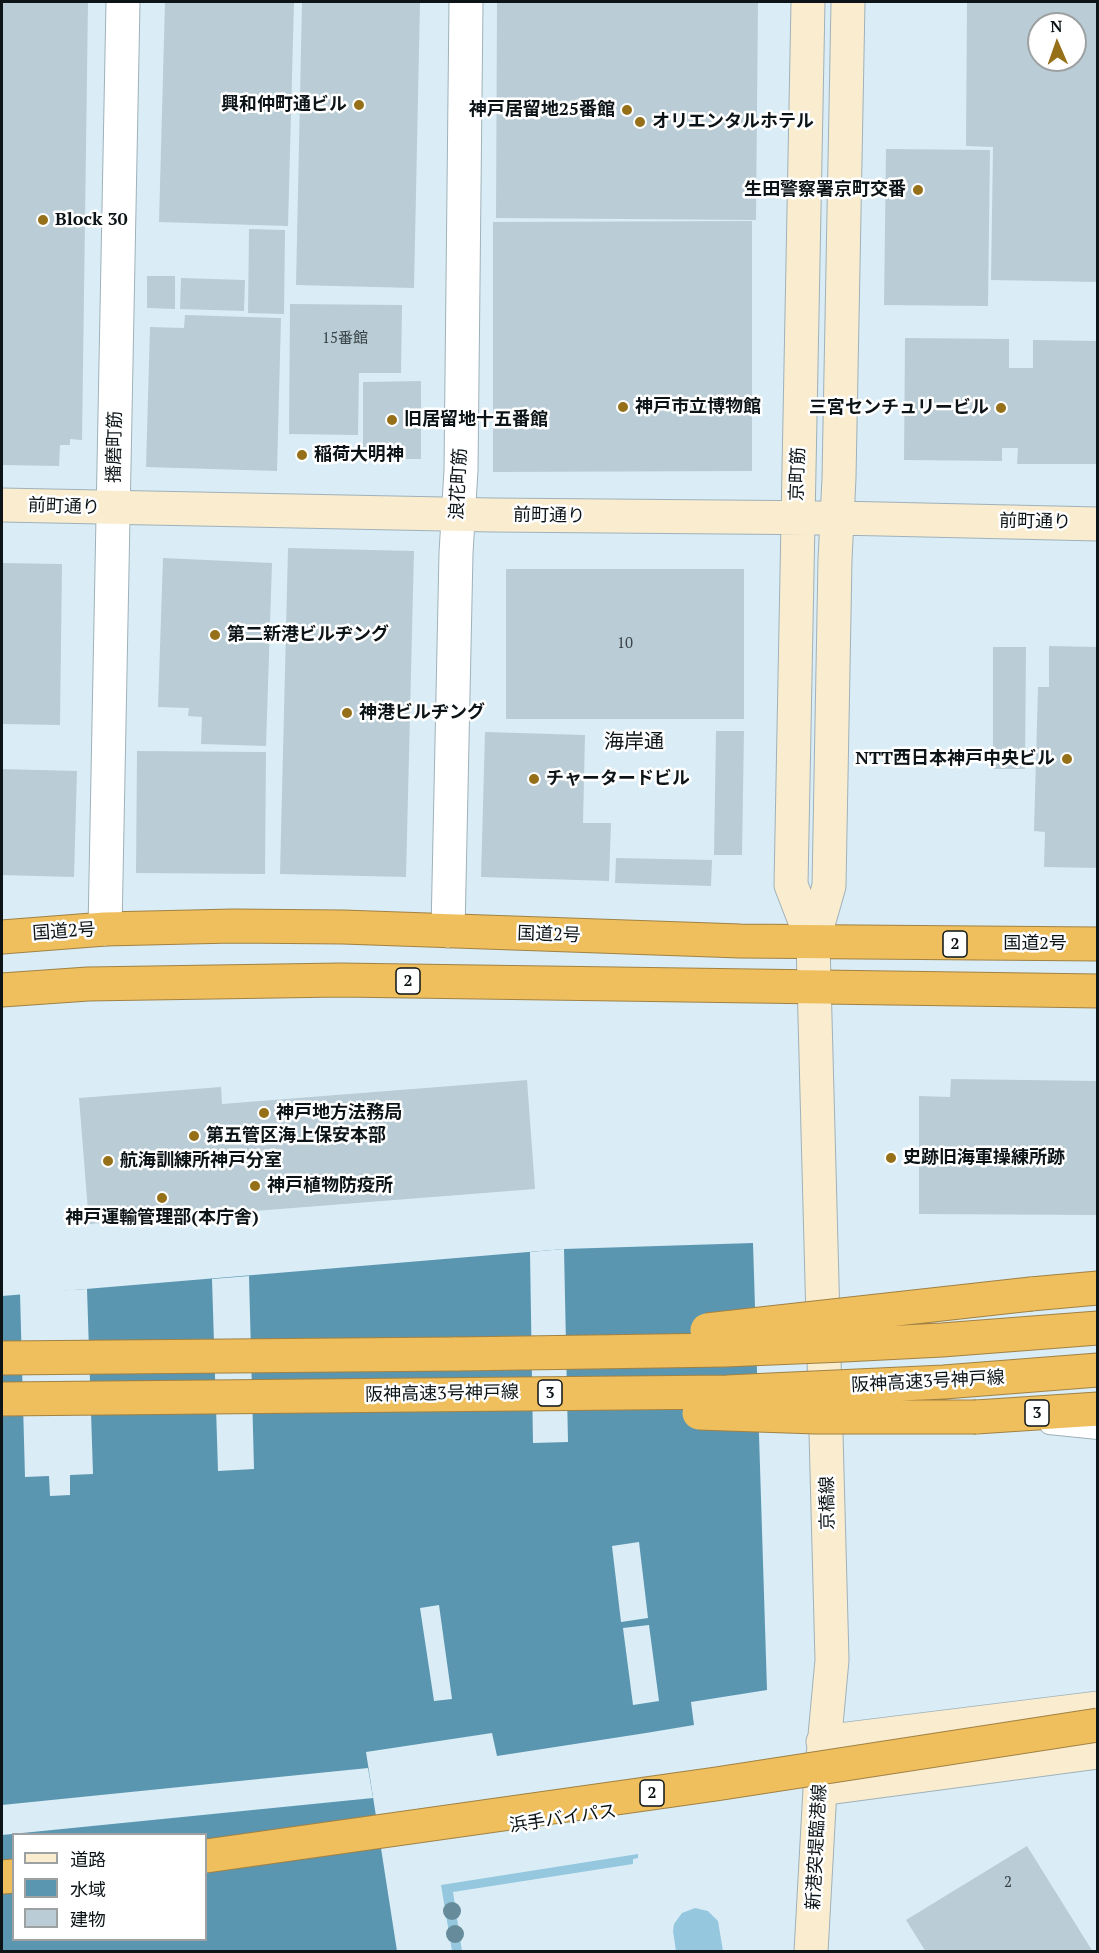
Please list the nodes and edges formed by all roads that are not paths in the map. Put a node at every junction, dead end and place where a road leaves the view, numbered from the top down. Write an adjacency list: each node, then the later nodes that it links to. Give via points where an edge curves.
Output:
1 (123, 2): 6 (street, 播磨町筋)
2 (466, 2): 7 (street, 浪花町筋)
3 (808, 2): 8 (street, 京町筋)
4 (848, 2): 9 (street, 京町筋)
5 (2, 505): 6 (street, 前町通り)
6 (114, 508): 7 (street, 前町通り); 11 (street, 播磨町筋)
7 (457, 514): 8 (street, 前町通り); 12 (street, 浪花町筋)
8 (796, 518): 9 (street, 前町通り); 14 (street, 京町筋, via 791,885)
9 (838, 518): 10 (street, 前町通り); 14 (street, 京町筋, via 829,886)
10 (1098, 524)
11 (105, 929): 12 (highway, 国道2号 / 2, via 255,926); 13 (highway, 国道2号 / 2)
12 (448, 931): 14 (highway, 国道2号 / 2)
13 (2, 937)
14 (813, 942): 15 (highway, 国道2号 / 2); 16 (street, 京町筋)
15 (1098, 944)
16 (815, 988): 17 (highway, 2, via 234,980); 18 (highway, 2); 32 (street, 京橋線, via 832,1660)
17 (2, 990)
18 (1098, 991)
19 (1098, 1288): 21 (highway, bridge)
20 (1098, 1328): 21 (highway, bridge, via 779,1348)
21 (457, 1354): 22 (highway)
22 (2, 1358)
23 (1098, 1370): 24 (highway, 阪神高速3号神戸線 / 3, bridge, via 727,1392)
24 (456, 1393): 25 (highway, 阪神高速3号神戸線 / 3, bridge); 27 (highway, 3, bridge, via 699,1413)
25 (2, 1398)
26 (1098, 1409): 27 (highway, 3)
27 (976, 1417): 28 (lane)
28 (1098, 1430)
29 (1098, 1708): 32 (street)
30 (1098, 1725): 35 (highway, 浜手バイパス / 2, bridge)
31 (1098, 1737): 36 (highway, 浜手バイパス / 2, via 718,1797)
32 (823, 1742): 34 (street, 新港突堤臨港線)
33 (1098, 1752): 34 (street)
34 (820, 1789): 37 (street, 新港突堤臨港線)
35 (207, 1856)
36 (207, 1869)
37 (811, 1952)

